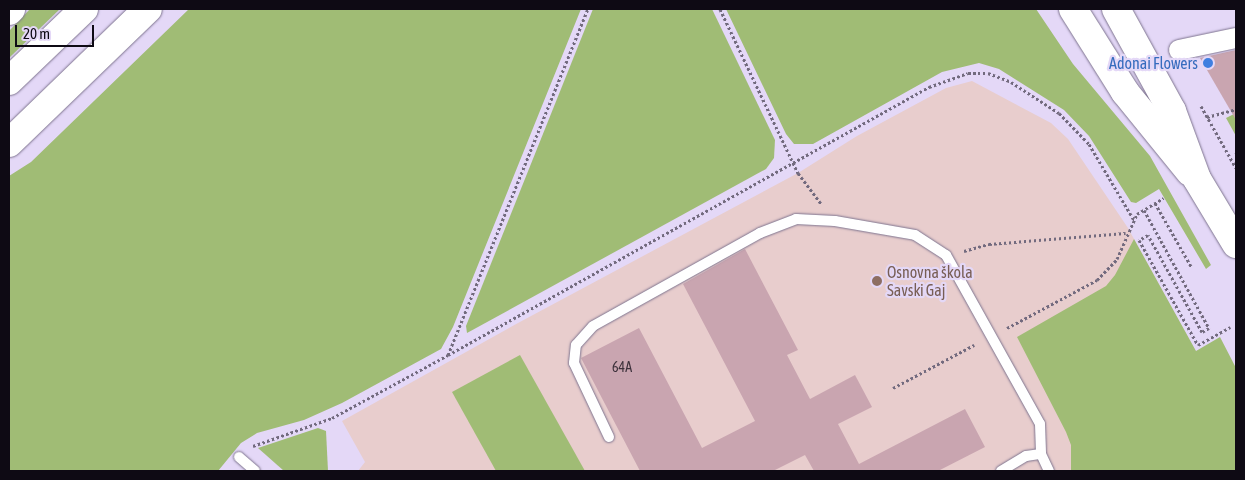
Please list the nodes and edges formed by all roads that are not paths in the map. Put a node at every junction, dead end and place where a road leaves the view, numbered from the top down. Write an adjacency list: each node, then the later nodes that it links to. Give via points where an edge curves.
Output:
1 (84, 9): 9 (main road)
2 (148, 9): 10 (main road)
3 (1056, 9): 7 (main road)
4 (1073, 9): 7 (main road)
5 (1116, 9): 11 (main road, via 1172,112)
6 (1236, 38): 8 (street)
7 (1092, 42): 11 (main road, via 1150,126)
8 (1179, 50)
9 (9, 81)
10 (9, 143)
11 (1197, 179): 12 (main road)
12 (1236, 244)
13 (609, 437): 14 (lane, via 574,363 576,345 593,326 760,233 796,219 835,221 915,235 946,255 1040,424)
14 (1041, 454): 17 (lane, via 1026,456); 18 (lane)
15 (239, 457): 16 (lane)
16 (255, 471)
17 (1000, 471)
18 (1050, 471)

